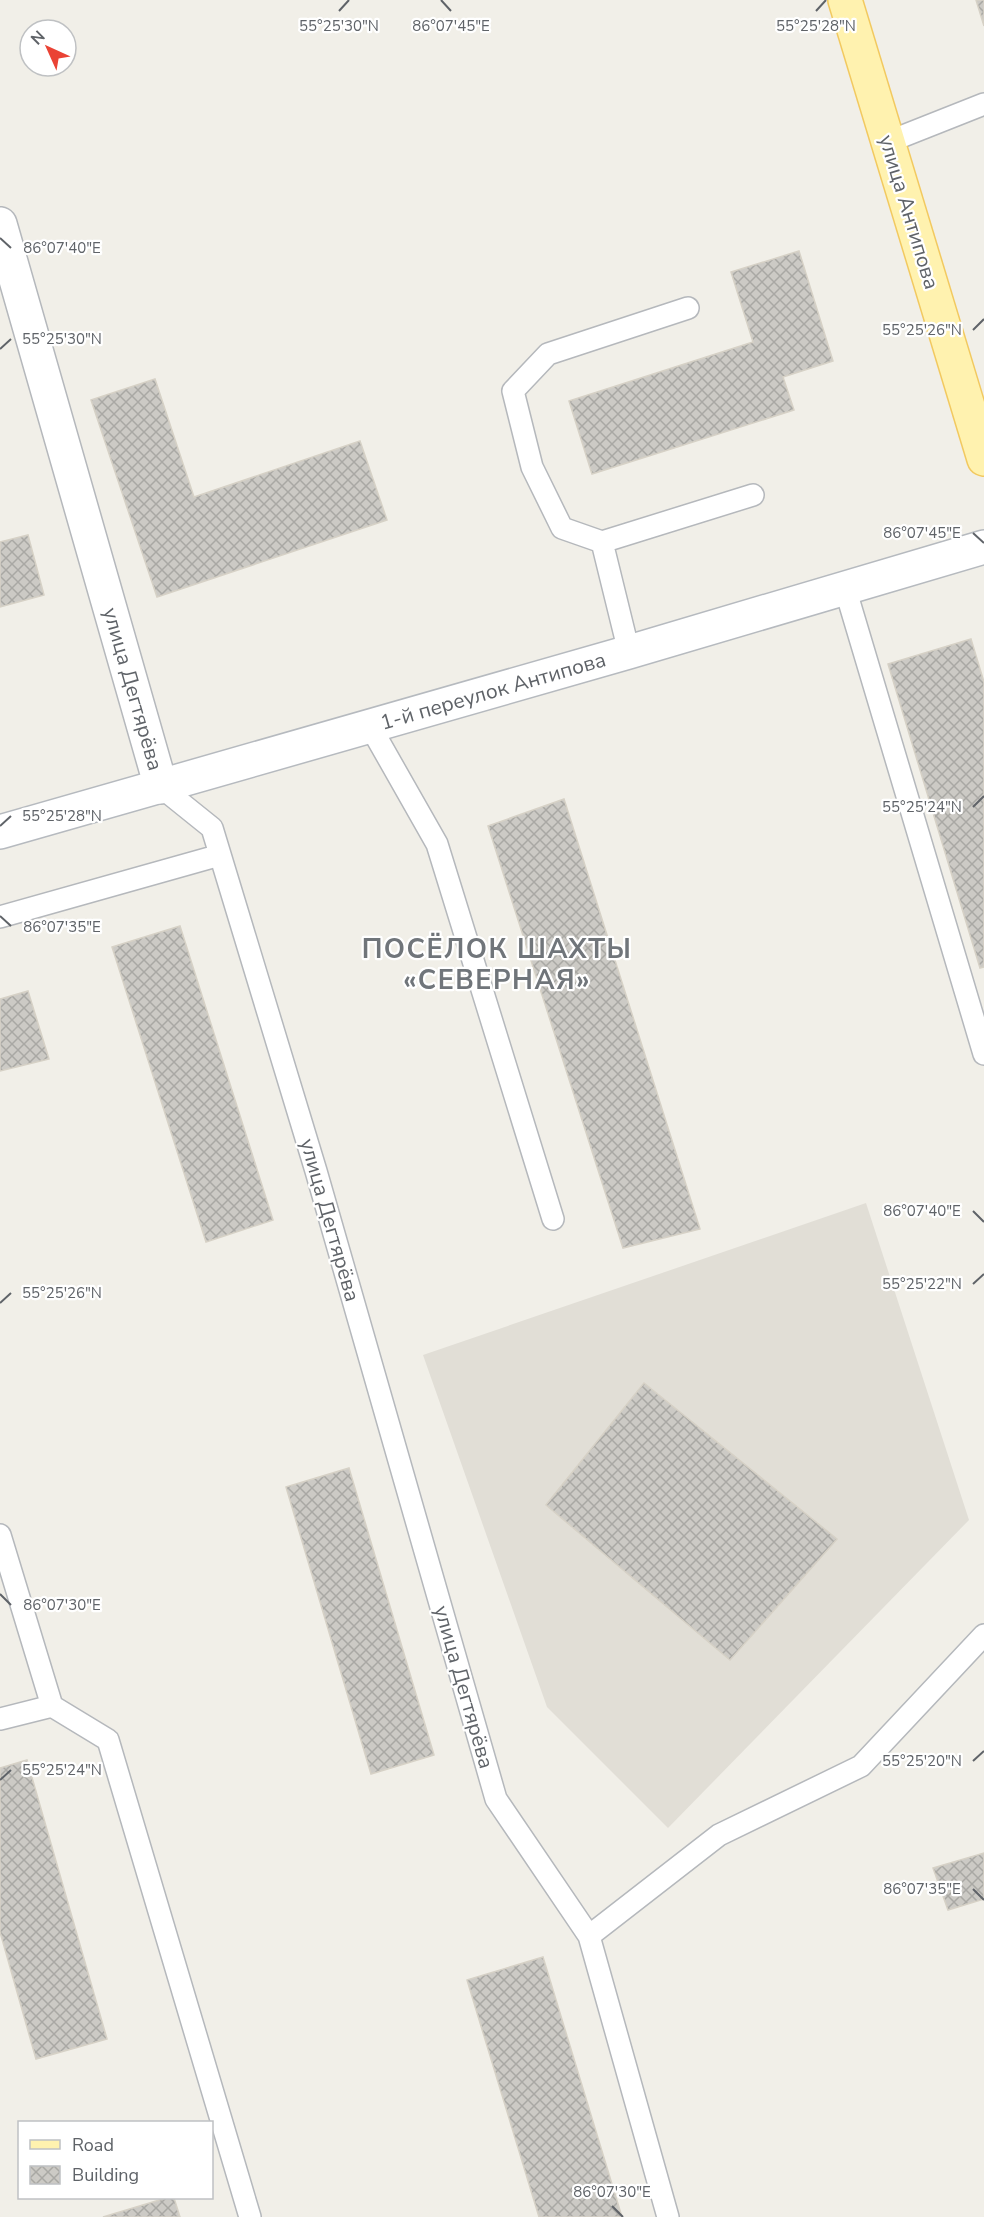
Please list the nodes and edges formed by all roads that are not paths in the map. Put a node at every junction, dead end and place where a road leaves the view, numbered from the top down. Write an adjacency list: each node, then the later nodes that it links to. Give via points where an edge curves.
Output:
1 (845, 0): 3 (main road, улица Антипова)
2 (984, 104): 3 (lane)
3 (888, 142): 6 (main road, улица Антипова)
4 (0, 224): 13 (main road, улица Дегтярёва)
5 (688, 308): 8 (lane, via 548,354 513,391 532,467 562,528)
6 (984, 459)
7 (753, 495): 8 (lane)
8 (602, 542): 11 (lane)
9 (984, 547): 10 (main road, 1-й переулок Антипова)
10 (845, 588): 11 (main road, 1-й переулок Антипова); 17 (lane)
11 (629, 652): 12 (main road, 1-й переулок Антипова)
12 (370, 726): 13 (main road, 1-й переулок Антипова); 18 (lane, via 437,843)
13 (161, 786): 14 (main road, 1-й переулок Антипова); 15 (lane, улица Дегтярёва, via 212,828)
14 (0, 831)
15 (220, 855): 16 (lane); 23 (lane, улица Дегтярёва, via 316,1171 496,1799)
16 (0, 917)
17 (984, 1054)
18 (553, 1219)
19 (0, 1535): 21 (lane)
20 (984, 1635): 23 (lane, via 861,1766 719,1835)
21 (52, 1706): 22 (lane); 24 (lane, via 108,1740)
22 (0, 1719)
23 (589, 1936): 25 (lane, улица Дегтярёва)
24 (250, 2217)
25 (668, 2217)

